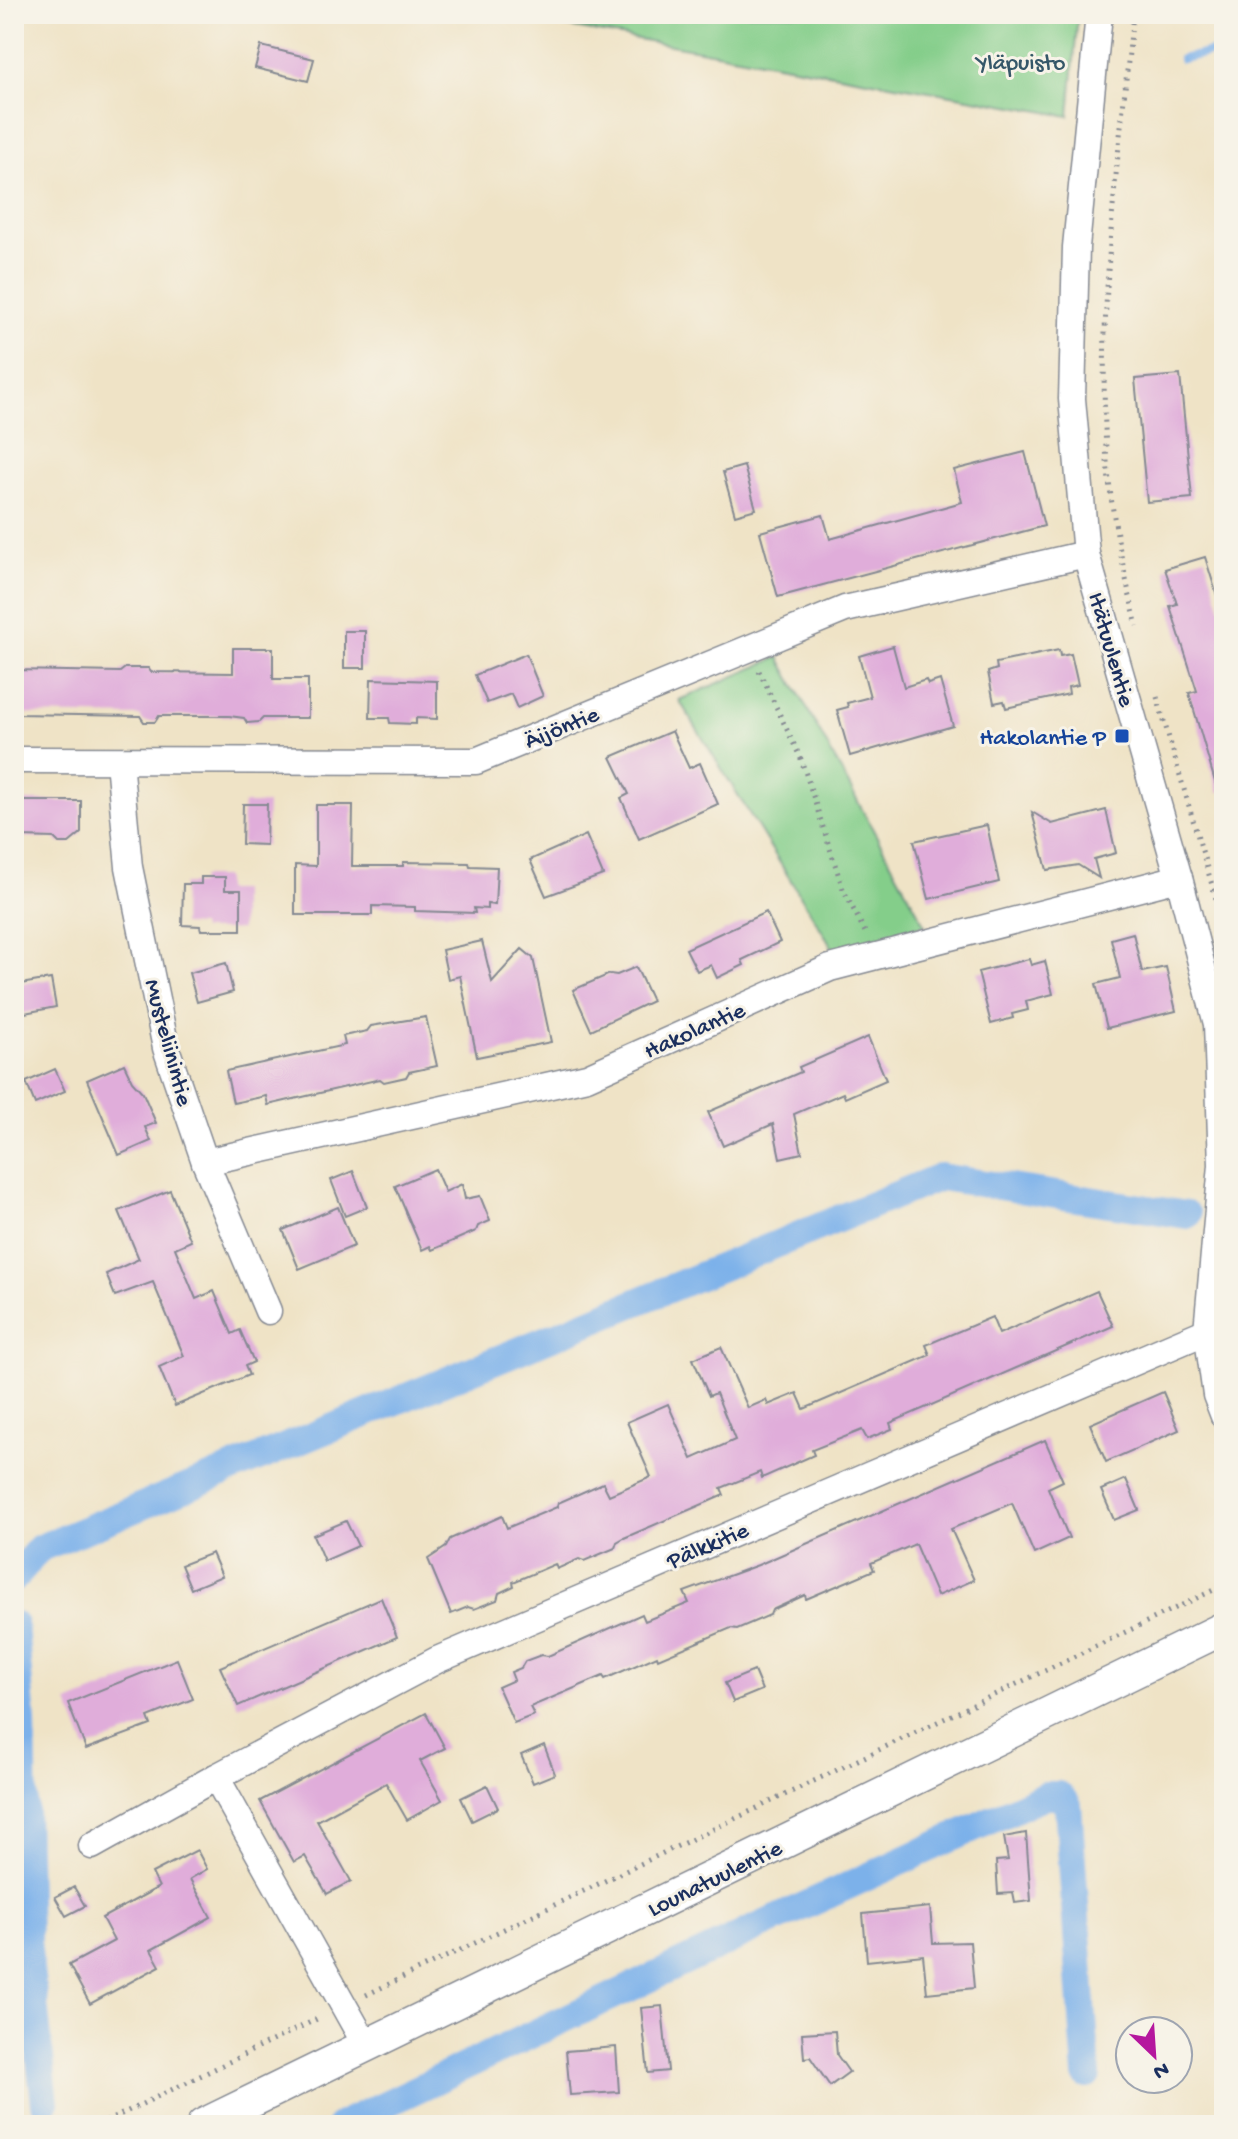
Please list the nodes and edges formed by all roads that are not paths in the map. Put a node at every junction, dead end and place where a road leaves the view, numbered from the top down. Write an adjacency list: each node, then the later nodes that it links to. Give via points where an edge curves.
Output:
1 (1099, 14): 2 (street, Itätuulentie, via 1076,247 1072,399)
2 (1086, 554): 4 (street, Äijöntie, via 845,609 476,761); 5 (street, Itätuulentie)
3 (14, 760): 4 (street, Äijöntie)
4 (119, 761): 6 (street, Musteliinintie, via 129,867 166,1048)
5 (1179, 878): 6 (street, Hakolantie, via 830,968 587,1077); 8 (street, Itätuulentie, via 1217,1024 1222,1165)
6 (205, 1162): 7 (street, Musteliinintie)
7 (268, 1311)
8 (1207, 1331): 9 (street, Itätuulentie); 11 (street, Pälkkitie, via 437,1660)
9 (1224, 1416)
10 (1224, 1628): 13 (street, Lounatuulentie)
11 (216, 1777): 12 (street, Pälkkitie); 13 (street)
12 (92, 1846)
13 (367, 2047): 14 (street, Lounatuulentie)
14 (203, 2125)

